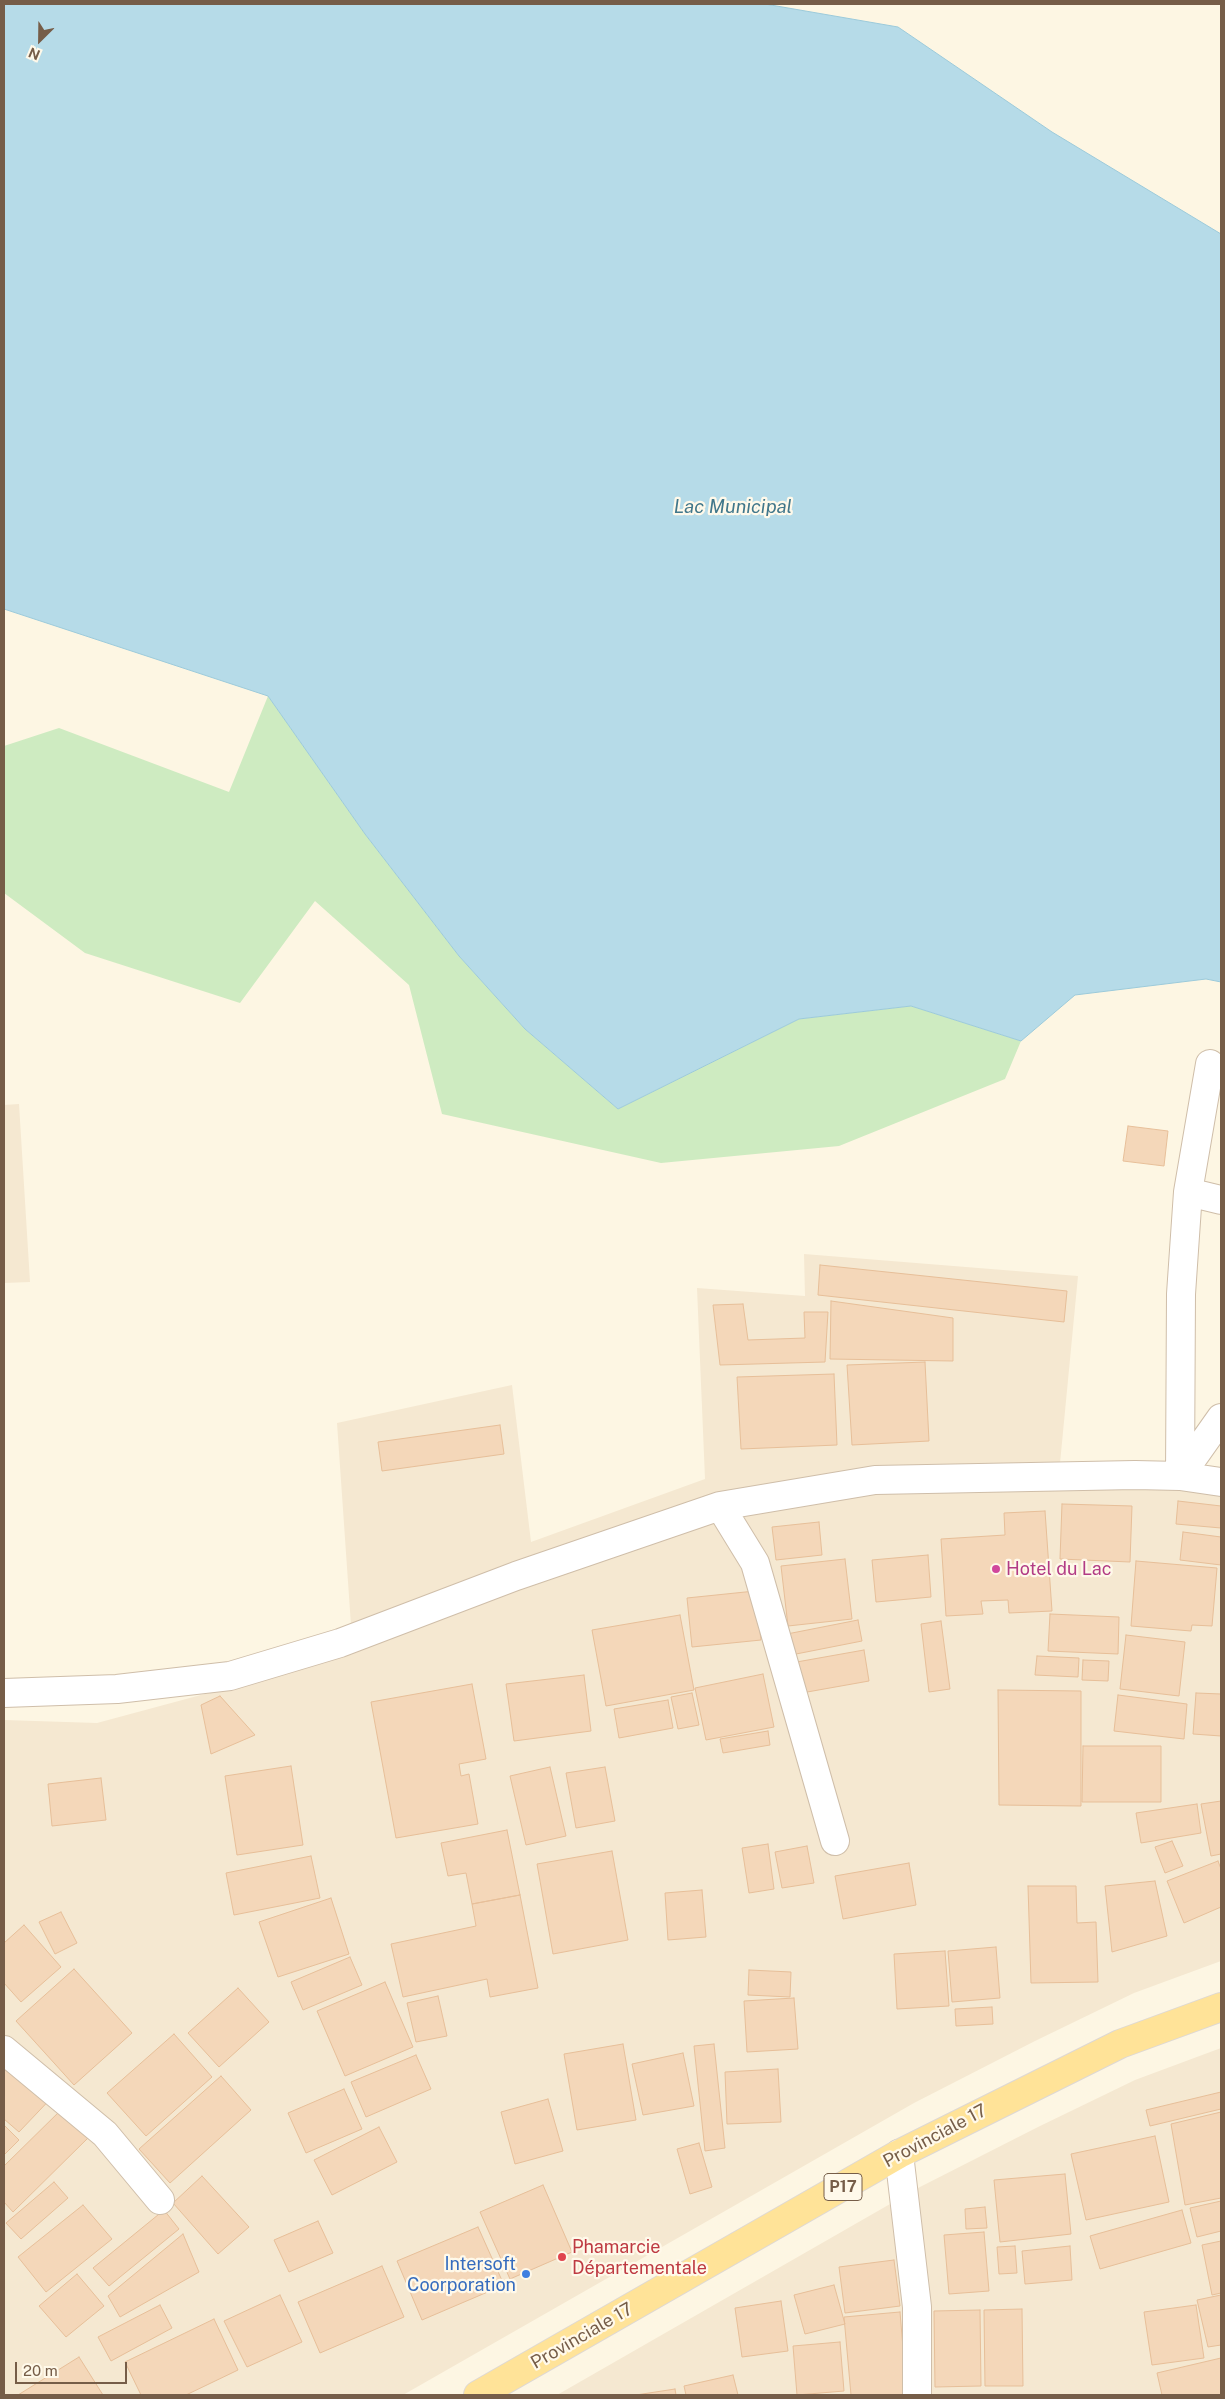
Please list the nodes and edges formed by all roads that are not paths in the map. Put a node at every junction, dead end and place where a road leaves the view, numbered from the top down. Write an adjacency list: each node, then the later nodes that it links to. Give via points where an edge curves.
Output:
1 (1210, 1064): 2 (street)
2 (1188, 1192): 3 (street); 5 (street, via 1181,1294)
3 (1221, 1200)
4 (1221, 1418): 5 (street)
5 (1180, 1476): 6 (street); 7 (street, via 875,1480)
6 (1221, 1482)
7 (720, 1506): 8 (street, via 516,1576 340,1643 230,1676 117,1689); 9 (street, via 755,1563)
8 (4, 1693)
9 (834, 1841)
10 (1221, 2006): 12 (main road, Provinciale 17 / P17, via 1120,2044)
11 (4, 2050): 13 (street, via 105,2134)
12 (899, 2154): 14 (main road, Provinciale 17 / P17); 15 (street, via 917,2307)
13 (160, 2200)
14 (478, 2395)
15 (917, 2395)

